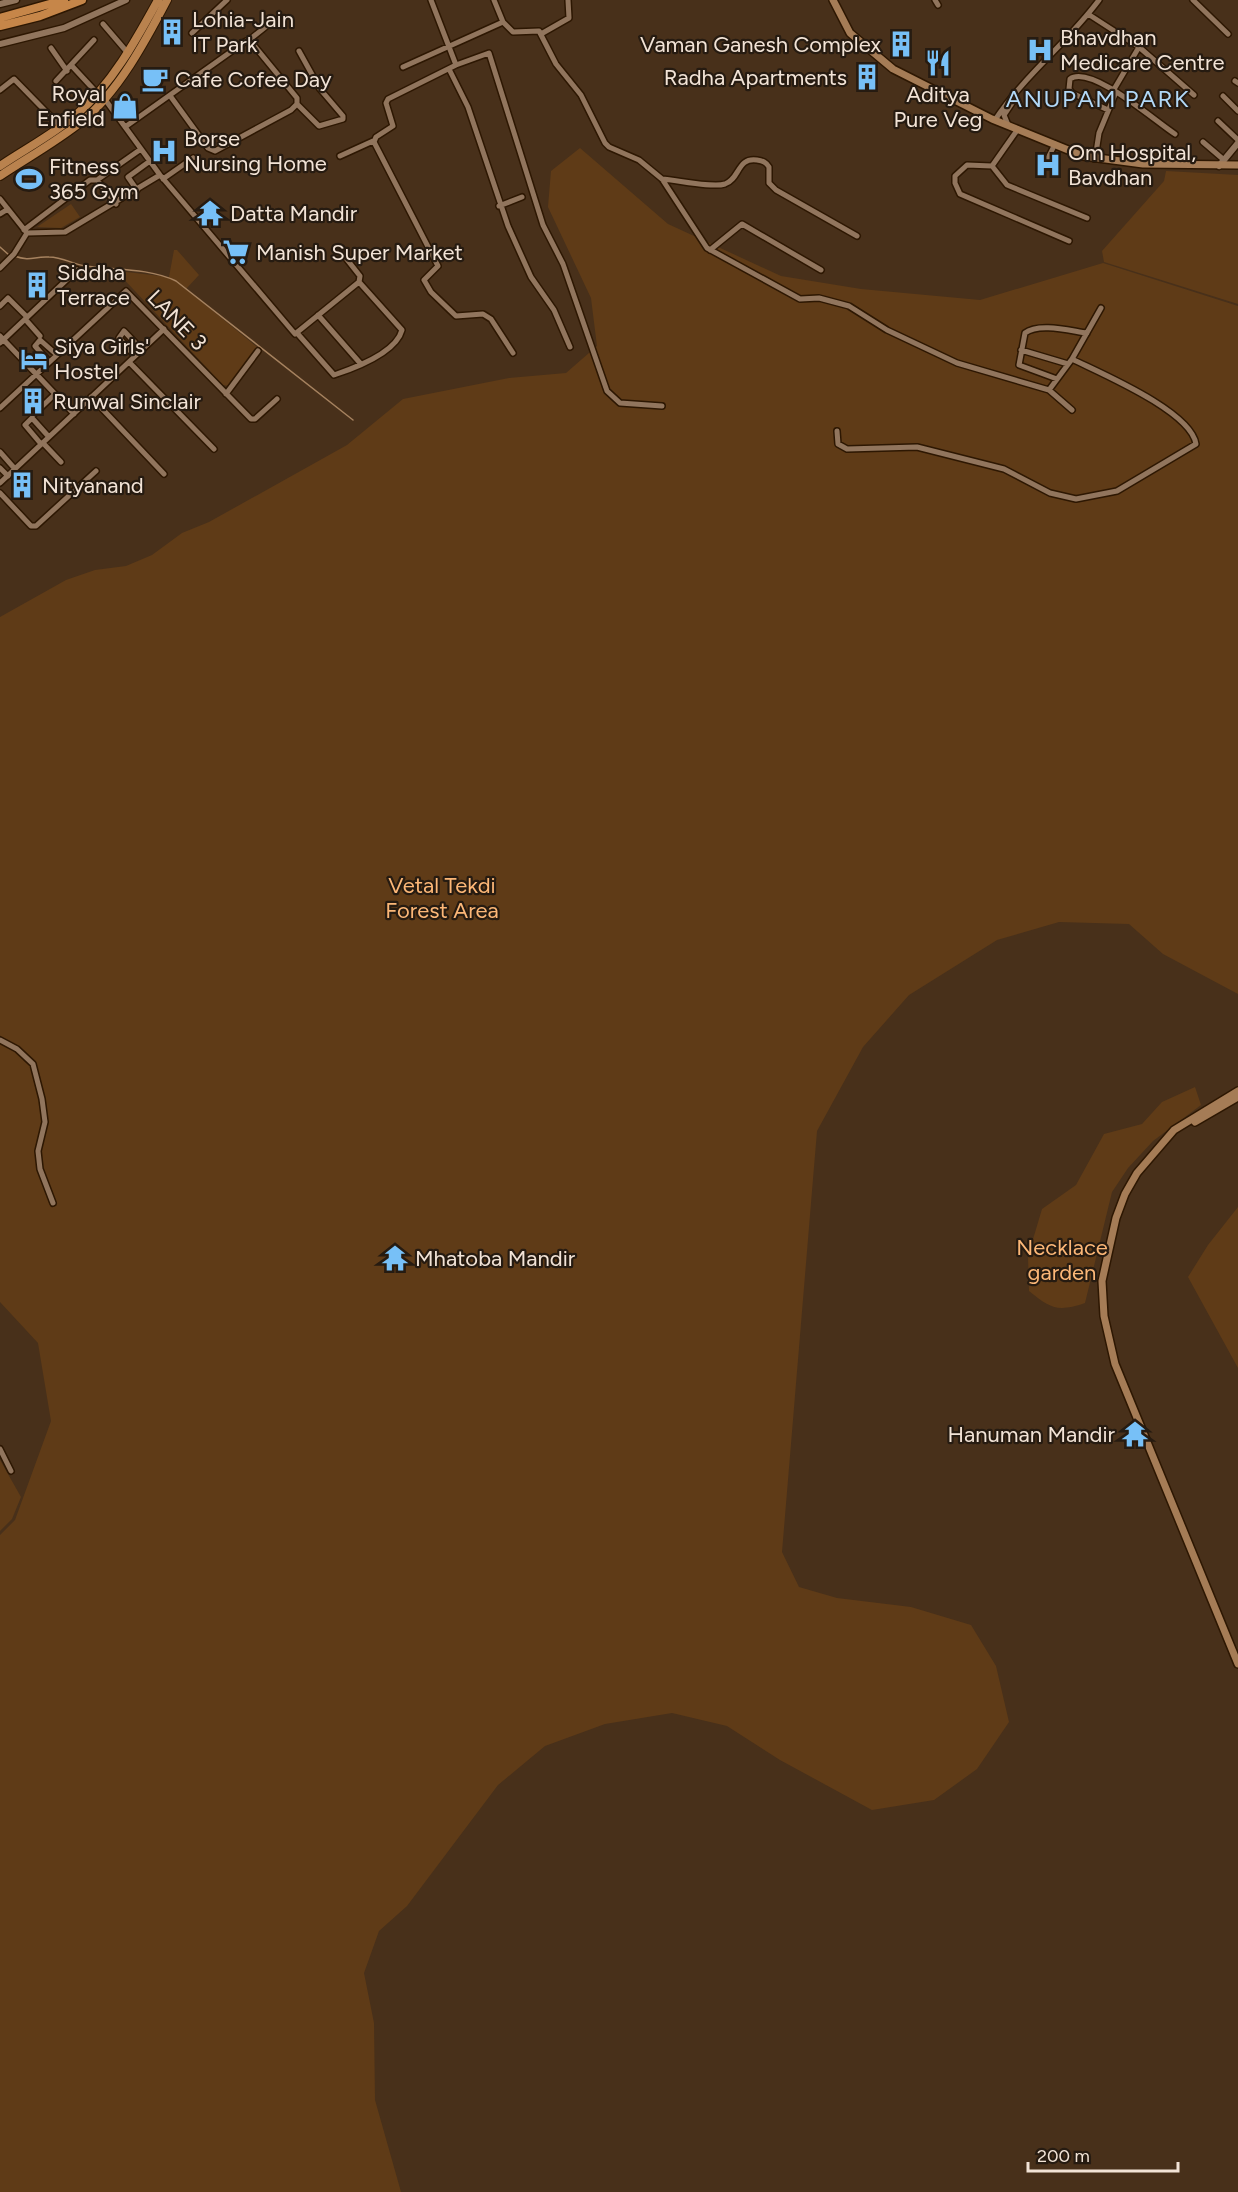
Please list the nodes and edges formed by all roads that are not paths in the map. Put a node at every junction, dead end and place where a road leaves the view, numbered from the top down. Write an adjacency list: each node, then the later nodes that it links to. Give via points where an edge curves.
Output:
1 (16, 0): 14 (street)
2 (63, 0): 16 (highway)
3 (82, 0): 20 (highway)
4 (126, 0): 26 (street, via 64,28)
5 (158, 0): 31 (main road)
6 (167, 0): 41 (main road, via 143,45)
7 (227, 0): 21 (street)
8 (431, 0): 29 (street)
9 (494, 0): 17 (street)
10 (568, 0): 22 (street, via 569,18)
11 (833, 0): 47 (main road, via 850,33 892,69)
12 (1099, 0): 15 (street)
13 (1193, 0): 23 (street)
14 (0, 4)
15 (1088, 14): 27 (street); 39 (street)
16 (0, 18)
17 (503, 22): 22 (street, via 513,32 537,29); 29 (street)
18 (104, 24): 31 (street)
19 (268, 24): 25 (street)
20 (0, 26)
21 (192, 33)
22 (541, 34): 71 (street, via 605,143 639,160)
23 (1227, 34)
24 (94, 40): 34 (street)
25 (248, 41): 43 (street); 44 (street, via 297,98)
26 (0, 44)
27 (1139, 47): 38 (street); 40 (street)
28 (51, 48): 34 (street)
29 (449, 48): 32 (street); 33 (street)
30 (299, 51): 44 (street, via 320,89 344,117 339,123 319,126)
31 (127, 52): 41 (main road)
32 (456, 65): 35 (street); 117 (street, via 489,53 543,225 563,264 607,392 620,403)
33 (403, 67)
34 (70, 69): 36 (street); 41 (street)
35 (449, 69): 54 (street, via 388,99 393,126); 77 (street, via 468,107)
36 (56, 81)
37 (0, 90): 50 (street, via 14,79)
38 (1114, 91): 45 (street); 45 (street, via 1084,77 1074,76 1068,84 1072,93); 53 (street)
39 (1014, 95): 47 (street); 49 (street, via 1004,115)
40 (1194, 95)
41 (101, 96): 50 (main road); 51 (street); 69 (main road, via 82,121)
42 (1223, 96): 46 (street)
43 (171, 97): 44 (street, via 208,148 215,151); 51 (street)
44 (297, 104)
45 (1108, 110): 61 (street)
46 (1238, 111)
47 (995, 120): 49 (main road)
48 (1218, 121): 55 (street)
49 (1008, 125): 52 (main road)
50 (60, 126): 65 (main road)
51 (125, 127): 58 (street)
52 (1018, 129): 57 (main road); 66 (street)
53 (1175, 134)
54 (374, 141): 59 (street); 103 (street, via 438,266 424,280 431,292 456,316 483,314 491,319)
55 (1238, 141): 62 (street)
56 (1203, 142): 62 (street)
57 (1055, 144): 61 (main road); 68 (street)
58 (141, 149): 63 (street); 72 (street)
59 (340, 156)
60 (193, 158): 70 (street)
61 (1095, 159): 67 (main road, via 1143,165)
62 (1224, 160): 67 (street)
63 (150, 161): 70 (street); 73 (street, via 128,177)
64 (1238, 165): 67 (main road)
65 (0, 166)
66 (992, 166): 80 (street, via 1007,185); 83 (street, via 975,164 959,170 955,183 960,194)
67 (1219, 166)
68 (1042, 170)
69 (0, 176)
70 (162, 177): 73 (street); 96 (street)
71 (662, 178): 82 (street, via 724,184 748,160 766,162 770,167 769,183 776,190); 84 (street)
72 (98, 180): 76 (street); 81 (street, via 90,180)
73 (137, 190): 76 (street)
74 (522, 197): 77 (street)
75 (0, 199): 78 (street)
76 (116, 204): 81 (street, via 65,232)
77 (499, 206): 99 (street, via 531,277 554,310)
78 (8, 209): 79 (street); 81 (street)
79 (0, 214)
80 (1087, 218)
81 (25, 231): 86 (street, via 17,249)
82 (857, 236)
83 (1069, 241)
84 (710, 250): 88 (street, via 742,224); 112 (street, via 800,299 819,298 849,306 887,330 957,363)
85 (345, 257): 89 (street, via 360,276)
86 (0, 268)
87 (77, 270): 93 (street)
88 (821, 270)
89 (360, 282): 92 (street); 109 (street, via 402,330 391,348)
90 (0, 306): 93 (street, via 8,298)
91 (1101, 308): 95 (street)
92 (318, 315): 96 (street); 109 (street)
93 (26, 318): 97 (street); 98 (street)
94 (164, 329): 100 (street); 104 (street, LANE 3, via 126,291); 114 (street, LANE 3)
95 (1087, 333): 101 (street, via 1029,330); 107 (street)
96 (296, 334): 109 (street, via 334,375)
97 (40, 336)
98 (1, 340): 110 (street)
99 (570, 347)
100 (140, 348): 105 (street); 105 (street, via 124,331 118,338)
101 (1021, 350): 107 (street); 111 (street, via 1021,367)
102 (258, 351): 114 (street)
103 (513, 353)
104 (56, 354): 106 (street, LANE 3); 106 (street, via 40,340 35,346)
105 (134, 354): 108 (street)
106 (48, 361): 110 (street, LANE 3)
107 (1070, 361): 111 (street); 122 (street, via 1144,393 1182,424 1196,444 1117,491 1076,499 1050,493 1004,469 928,450 904,446 847,449 838,444)
108 (129, 362): 115 (street); 125 (street)
109 (360, 363)
110 (36, 374): 113 (street); 118 (street, LANE 3)
111 (1057, 379): 112 (street)
112 (1049, 390): 119 (street)
113 (55, 394): 120 (street); 121 (street)
114 (226, 394): 116 (street, LANE 3, via 253,420)
115 (92, 397): 121 (street); 131 (street)
116 (277, 399)
117 (662, 406)
118 (0, 408)
119 (1072, 410)
120 (34, 414)
121 (74, 414): 123 (street)
122 (837, 431)
123 (49, 437): 124 (street); 124 (street, via 32,418 25,425)
124 (42, 443): 127 (street); 129 (street)
125 (214, 449)
126 (0, 452): 129 (street)
127 (61, 462)
128 (0, 468): 132 (street)
129 (15, 469): 132 (street)
130 (96, 471): 134 (street, via 34,526)
131 (164, 474)
132 (8, 476): 133 (street)
133 (0, 483)
134 (0, 493)
135 (0, 1040): 139 (street, via 33,1064 45,1122 38,1151 40,1169)
136 (1238, 1091): 138 (main road, via 1174,1130)
137 (1238, 1097): 138 (main road)
138 (1172, 1135): 142 (main road, via 1137,1173 1116,1218 1103,1268 1104,1316 1115,1364)
139 (53, 1203)
140 (0, 1449): 141 (street)
141 (11, 1471)
142 (1238, 1664)

